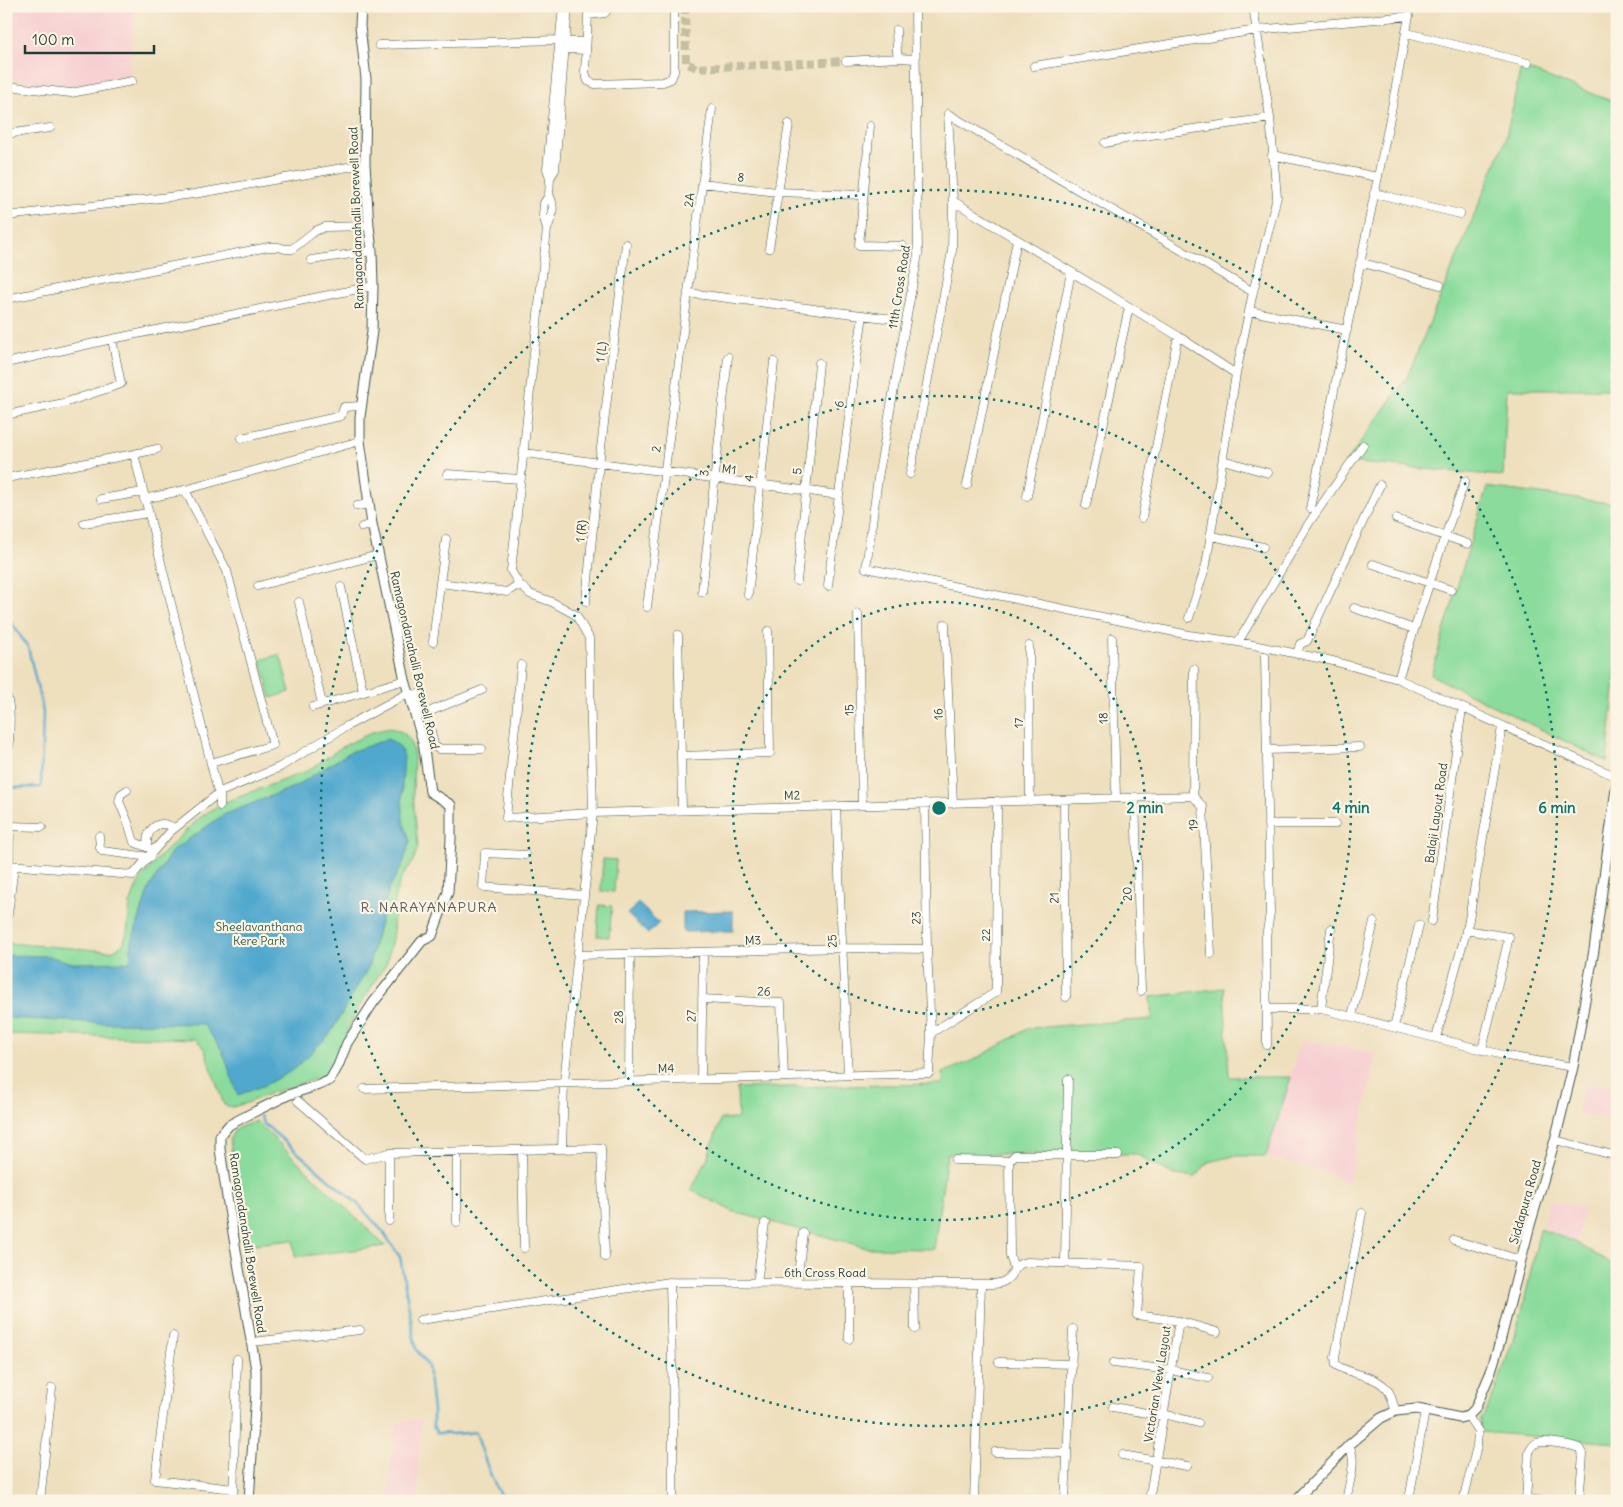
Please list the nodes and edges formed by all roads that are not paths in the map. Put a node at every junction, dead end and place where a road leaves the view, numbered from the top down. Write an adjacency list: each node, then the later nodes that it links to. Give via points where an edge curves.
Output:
1 (361, 6): 29 (street, Ramagondanahalli Borewell Road, via 366,79)
2 (563, 6): 11 (street)
3 (568, 6): 11 (street)
4 (610, 6): 13 (street, via 605,13 588,15)
5 (674, 6): 13 (street, via 674,72 664,82 595,84 588,81)
6 (915, 6): 15 (street, 11th Cross Road)
7 (1253, 6): 9 (street)
8 (896, 30): 14 (street)
9 (1257, 30): 10 (street, via 1409,16); 18 (street); 22 (street)
10 (1407, 33): 17 (street); 30 (street)
11 (564, 44): 12 (street); 13 (street); 70 (street, via 547,169 552,216 548,229)
12 (379, 45)
13 (586, 46)
14 (899, 58): 15 (street); 16 (street)
15 (916, 58): 131 (street, 11th Cross Road, via 918,254 878,478 866,568 1189,635)
16 (846, 61)
17 (1528, 63)
18 (1034, 66)
19 (132, 81): 20 (street, via 70,92)
20 (6, 86)
21 (712, 109): 31 (street, 2A)
22 (1270, 118): 27 (street); 28 (street)
23 (789, 124): 32 (street)
24 (870, 126): 33 (street)
25 (50, 128): 26 (street)
26 (6, 134)
27 (1105, 144)
28 (1272, 155): 30 (street); 49 (street, via 1277,197)
29 (365, 164): 37 (street, via 194,194); 38 (street, Ramagondanahalli Borewell Road)
30 (1377, 177): 34 (street)
31 (702, 183): 32 (street, 8); 50 (street, 2A)
32 (777, 192): 33 (street, 8); 42 (street)
33 (863, 194): 41 (street, via 859,245)
34 (1374, 194): 36 (street); 45 (street)
35 (952, 201): 39 (street); 49 (street, via 948,114); 77 (street, via 952,251)
36 (1460, 214)
37 (6, 216)
38 (369, 226): 43 (street, Ramagondanahalli Borewell Road); 51 (street, via 325,227 292,249 268,247)
39 (1017, 240): 46 (street); 83 (street)
40 (626, 244): 73 (street, 1 (L))
41 (903, 246)
42 (769, 248)
43 (372, 251): 44 (street); 48 (street, Ramagondanahalli Borewell Road)
44 (311, 260)
45 (1360, 262): 47 (street); 56 (street)
46 (1071, 272): 52 (street); 89 (street)
47 (1440, 285)
48 (373, 286): 58 (street); 64 (street, Ramagondanahalli Borewell Road, via 372,330)
49 (1253, 292): 53 (street)
50 (688, 294): 54 (street); 74 (street, 2)
51 (6, 299)
52 (1129, 307): 57 (street); 92 (street)
53 (1250, 311): 56 (street); 63 (street)
54 (863, 316): 55 (street); 87 (street, 6)
55 (893, 319)
56 (1347, 330): 94 (street)
57 (1178, 336): 63 (street); 96 (street)
58 (112, 339): 61 (street); 65 (street, via 121,384 64,404)
59 (728, 357): 80 (street, 3)
60 (774, 362): 82 (street, 4)
61 (6, 363)
62 (819, 363): 86 (street, 5)
63 (1236, 374): 72 (street)
64 (361, 406): 66 (street, via 345,406 341,416); 67 (street, Ramagondanahalli Borewell Road)
65 (6, 415)
66 (242, 438)
67 (360, 441): 85 (street); 91 (street, Ramagondanahalli Borewell Road)
68 (1363, 445): 131 (street, via 1309,523)
69 (157, 448): 71 (street)
70 (525, 453): 73 (street, M1); 79 (street)
71 (134, 454): 78 (street); 88 (street)
72 (1223, 460): 75 (street); 101 (street)
73 (599, 464): 74 (street, M1); 118 (street, 1 (R))
74 (664, 472): 80 (street, M1); 120 (street, 2)
75 (1268, 472)
76 (447, 474): 79 (street)
77 (910, 474)
78 (6, 478)
79 (521, 479): 111 (street, via 512,571)
80 (715, 479): 82 (street, M1); 116 (street, 3)
81 (1465, 481): 102 (street)
82 (760, 484): 86 (street, M1); 117 (street, 4)
83 (967, 485)
84 (1380, 485): 129 (street)
85 (185, 490): 88 (street); 157 (street, via 227,571 273,745)
86 (806, 491): 87 (street, M1); 108 (street, 5)
87 (839, 495): 113 (street)
88 (144, 496): 90 (street); 95 (street)
89 (1027, 496)
90 (101, 499)
91 (369, 504): 93 (street); 99 (street, Ramagondanahalli Borewell Road)
92 (1086, 504)
93 (357, 506)
94 (1310, 508)
95 (148, 513): 98 (street); 157 (street)
96 (1142, 518)
97 (1396, 519): 102 (street)
98 (84, 523)
99 (372, 524): 100 (street); 106 (street, Ramagondanahalli Borewell Road)
100 (362, 528)
101 (1212, 536): 105 (street); 123 (street)
102 (1445, 536): 104 (street); 109 (street)
103 (446, 539): 110 (street)
104 (1468, 544)
105 (1263, 547)
106 (378, 554): 112 (street); 139 (street, Ramagondanahalli Borewell Road)
107 (1373, 564): 109 (street)
108 (797, 581)
109 (1429, 582): 115 (street); 125 (street)
110 (440, 583): 111 (street, via 507,592); 130 (street)
111 (519, 584): 174 (street, via 530,594 576,615 589,638)
112 (258, 586)
113 (828, 586)
114 (341, 587): 141 (street)
115 (1452, 590)
116 (702, 592)
117 (748, 596)
118 (586, 601)
119 (299, 602): 144 (street)
120 (647, 607)
121 (1354, 608): 125 (street)
122 (858, 614): 170 (street, 15)
123 (1189, 618)
124 (945, 624): 169 (street, 16)
125 (1414, 629): 138 (street)
126 (768, 631): 156 (street, via 770,753)
127 (678, 635): 156 (street)
128 (1112, 638): 164 (street, 18)
129 (1307, 641): 133 (street, via 1300,644); 135 (street, via 1311,646)
130 (433, 642)
131 (1238, 642): 133 (street)
132 (1029, 646): 165 (street, 17)
133 (1297, 654): 135 (street)
134 (1265, 656): 155 (street)
135 (1309, 656): 138 (street)
136 (521, 665): 174 (street, M2, via 506,818)
137 (1194, 669): 162 (street, 19)
138 (1398, 679): 146 (street)
139 (405, 680): 141 (street); 142 (street, Ramagondanahalli Borewell Road)
140 (482, 690): 147 (street)
141 (363, 692): 144 (street)
142 (417, 693): 147 (street, Ramagondanahalli Borewell Road); 161 (street, via 347,726 280,767)
143 (6, 694): 153 (street, via 10,717 9,746)
144 (322, 704): 145 (street)
145 (313, 707)
146 (1462, 709): 148 (street); 187 (street, Balaji Layout Road)
147 (419, 716): 149 (street, Ramagondanahalli Borewell Road)
148 (1502, 727): 158 (street); 191 (street)
149 (419, 728): 150 (street, via 431,726); 151 (street, Ramagondanahalli Borewell Road)
150 (433, 740): 151 (street); 154 (street, via 438,749)
151 (423, 742): 253 (street, Ramagondanahalli Borewell Road, via 430,792 451,805 452,816 448,892 432,936 422,941 373,1003 347,1043 330,1080 288,1095 250,1114 229,1125 220,1136)
152 (1360, 747): 155 (street)
153 (6, 749)
154 (482, 749)
155 (1267, 750): 176 (street)
156 (682, 756): 173 (street)
157 (211, 763): 161 (street)
158 (1617, 777)
159 (1617, 782): 175 (street, Siddapura Road)
160 (126, 790): 182 (street, via 119,801 134,842)
161 (218, 790): 171 (street); 180 (street)
162 (1193, 796): 163 (street, M2); 196 (street, 19, via 1204,807)
163 (1136, 797): 164 (street, M2); 198 (street, 20)
164 (1116, 798): 166 (street, M2)
165 (1030, 800): 166 (street, M2); 167 (street, M2)
166 (1064, 800): 199 (street, 21)
167 (997, 801): 169 (street, M2); 205 (street, 22, via 996,992)
168 (925, 803): 169 (street, M2); 170 (street, M2); 193 (street, 23)
169 (953, 803)
170 (862, 805): 172 (street, M2)
171 (220, 806)
172 (836, 806): 173 (street, M2); 192 (street, 25)
173 (682, 810): 174 (street, M2)
174 (593, 812): 185 (street)
175 (1615, 815): 209 (street, Siddapura Road)
176 (1268, 824): 177 (street); 202 (street)
177 (1335, 824)
178 (8, 826): 179 (street); 184 (street, via 9,865)
179 (42, 827)
180 (174, 828): 182 (street); 182 (street, via 160,824 152,828 148,833)
181 (99, 836): 182 (street, via 102,851)
182 (150, 851): 184 (street, via 134,875 127,876)
183 (525, 855): 185 (street, via 485,853 483,887)
184 (14, 866): 186 (street)
185 (583, 895): 197 (street)
186 (6, 916)
187 (1432, 921)
188 (1374, 922): 203 (street)
189 (1419, 925): 204 (street)
190 (1330, 929): 201 (street)
191 (1466, 930): 206 (street); 208 (street, via 1509,937)
192 (844, 948): 193 (street, M3); 194 (street, M3); 210 (street, 25)
193 (927, 949): 205 (street, 23)
194 (703, 953): 195 (street, M3); 200 (street, 27)
195 (630, 954): 197 (street, M3); 214 (street, 28)
196 (1211, 954)
197 (578, 955): 215 (street)
198 (1141, 991)
199 (1066, 997)
200 (702, 999): 211 (street, 26, via 781,1003); 212 (street, 27)
201 (1321, 1009): 202 (street); 203 (street)
202 (1267, 1010): 207 (street)
203 (1352, 1016): 204 (street)
204 (1394, 1027): 206 (street)
205 (931, 1033): 210 (street, M4, via 929,1073)
206 (1436, 1038): 208 (street)
207 (1267, 1045)
208 (1482, 1050): 209 (street)
209 (1573, 1067): 218 (street, Siddapura Road)
210 (848, 1075): 211 (street, M4)
211 (784, 1077): 212 (street, M4)
212 (701, 1079): 214 (street, M4)
213 (1068, 1079): 223 (street)
214 (629, 1081): 215 (street, M4)
215 (564, 1082): 216 (street, M4); 219 (street)
216 (364, 1089)
217 (298, 1101): 222 (street, via 365,1159)
218 (1555, 1140): 225 (street); 236 (street, Siddapura Road)
219 (562, 1149): 220 (street); 235 (street, via 601,1148)
220 (522, 1150): 221 (street); 234 (street)
221 (458, 1152): 222 (street); 230 (street)
222 (389, 1153): 229 (street)
223 (1067, 1155): 224 (street); 227 (street, via 1015,1155); 237 (street)
224 (1118, 1155)
225 (1617, 1156)
226 (955, 1160): 227 (street)
227 (1009, 1160): 238 (street, via 1010,1256)
228 (1362, 1212): 262 (street, via 1336,1365 1382,1384 1389,1392)
229 (389, 1221)
230 (458, 1222)
231 (765, 1223): 240 (street)
232 (804, 1233): 241 (street)
233 (1454, 1240): 236 (street)
234 (524, 1248)
235 (605, 1257)
236 (1521, 1260): 265 (street, Siddapura Road, via 1490,1374 1475,1409)
237 (1065, 1263): 238 (street, Victorian View Layout, via 1027,1262); 246 (street, Victorian View Layout, via 1141,1266 1137,1316)
238 (1014, 1268): 244 (street, Victorian View Layout, via 1007,1280)
239 (670, 1282): 240 (street, 6th Cross Road); 245 (street, 6th Cross Road); 280 (street)
240 (757, 1283): 241 (street, 6th Cross Road)
241 (797, 1283): 242 (street, 6th Cross Road)
242 (849, 1284): 243 (street, 6th Cross Road); 252 (street)
243 (914, 1284): 244 (street, 6th Cross Road); 247 (street)
244 (981, 1284): 281 (street)
245 (420, 1320)
246 (1179, 1322): 250 (street); 258 (street, Victorian View Layout)
247 (915, 1329)
248 (1073, 1329): 257 (street)
249 (360, 1330): 253 (street)
250 (1217, 1332)
251 (173, 1336): 273 (street, via 155,1480)
252 (849, 1339)
253 (252, 1342): 279 (street, Ramagondanahalli Borewell Road, via 256,1392)
254 (238, 1359): 273 (street)
255 (999, 1362): 257 (street)
256 (1113, 1363): 258 (street)
257 (1072, 1364): 269 (street)
258 (1171, 1370): 259 (street); 264 (street, Victorian View Layout)
259 (1208, 1378)
260 (52, 1388): 277 (street)
261 (1113, 1407): 264 (street)
262 (1396, 1411): 263 (street); 267 (street, via 1381,1418)
263 (1425, 1411): 265 (street, via 1460,1418); 274 (street)
264 (1164, 1415): 266 (street); 271 (street, Victorian View Layout)
265 (1468, 1416): 285 (street, via 1478,1431)
266 (1198, 1423)
267 (1349, 1445): 275 (street, via 1354,1460); 284 (street)
268 (995, 1452): 269 (street)
269 (1067, 1453): 282 (street)
270 (1122, 1455): 271 (street)
271 (1156, 1461): 272 (street); 283 (street, Victorian View Layout)
272 (1187, 1466)
273 (234, 1489): 278 (street)
274 (1410, 1494)
275 (1348, 1496)
276 (1526, 1500): 286 (street); 287 (street, via 1529,1452 1538,1442 1579,1448 1583,1455)
277 (40, 1501)
278 (233, 1501)
279 (249, 1501)
280 (673, 1501)
281 (974, 1501)
282 (1065, 1501)
283 (1149, 1501)
284 (1295, 1501)
285 (1463, 1501)
286 (1546, 1501)
287 (1578, 1501)

